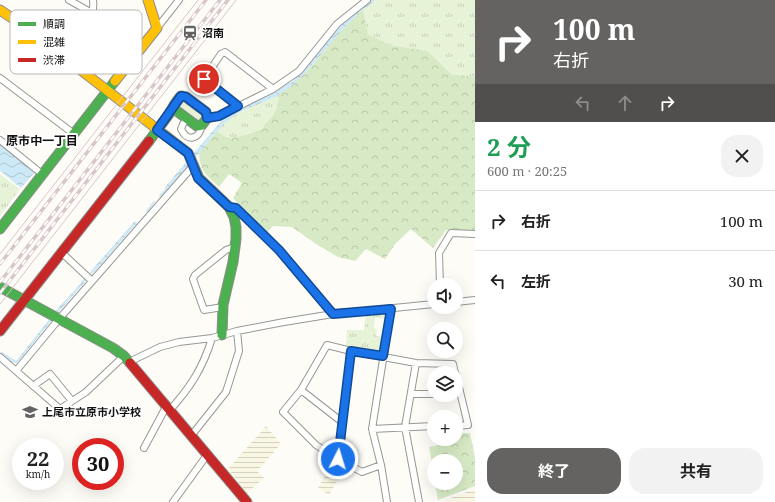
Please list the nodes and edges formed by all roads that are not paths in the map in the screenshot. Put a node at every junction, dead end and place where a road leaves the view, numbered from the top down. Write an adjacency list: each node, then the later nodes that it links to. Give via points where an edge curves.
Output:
1 (69, 0): 7 (street)
2 (93, 0): 8 (street)
3 (148, 0): 10 (street)
4 (179, 0): 10 (street)
5 (364, 1): 15 (street, via 337,24 299,72)
6 (0, 10): 9 (street)
7 (87, 10)
8 (92, 10)
9 (10, 17)
10 (157, 28): 11 (street)
11 (142, 47)
12 (86, 74): 16 (street)
13 (120, 74): 16 (street)
14 (0, 78): 22 (street)
15 (273, 89): 17 (street); 17 (street, via 225,52 204,79)
16 (107, 91): 21 (street); 22 (street)
17 (238, 106): 20 (street)
18 (174, 110): 19 (street); 20 (street, via 181,96 186,97 206,112); 21 (street)
19 (187, 119): 20 (street, via 195,125); 20 (street, via 181,129 187,137 195,137)
20 (205, 122)
21 (157, 130): 24 (street, via 188,153); 30 (street)
22 (74, 134): 25 (street)
23 (0, 140): 25 (street)
24 (193, 166): 26 (street, via 198,178); 32 (street)
25 (42, 174): 27 (street)
26 (229, 207): 29 (street, via 235,219); 40 (street, via 236,208 279,250)
27 (0, 229)
28 (475, 234): 31 (street, via 451,233 439,253)
29 (235, 247): 38 (street); 38 (street, via 226,250 193,279 204,310)
30 (61, 252): 32 (street); 34 (street)
31 (440, 278)
32 (91, 280): 41 (street)
33 (0, 287): 34 (street)
34 (24, 300): 41 (street); 42 (street)
35 (475, 300): 36 (street)
36 (463, 301)
37 (427, 305): 39 (street)
38 (223, 307): 44 (street)
39 (391, 309): 40 (street); 47 (street)
40 (333, 314): 43 (street)
41 (55, 317): 49 (street, via 113,348); 52 (street)
42 (0, 331)
43 (237, 331): 44 (street); 65 (street, via 239,351 226,392)
44 (222, 335): 45 (street)
45 (212, 338): 49 (street, via 179,342); 59 (street, via 198,374 184,395)
46 (351, 351): 47 (street); 54 (street, via 327,345); 60 (street)
47 (383, 356): 50 (street); 64 (street)
48 (0, 357): 52 (street)
49 (126, 359): 57 (street); 59 (street)
50 (416, 363): 51 (street); 55 (street)
51 (454, 366)
52 (16, 371): 53 (street)
53 (33, 386): 57 (street, via 60,409); 57 (street, via 50,374)
54 (301, 390): 60 (street); 68 (street, via 283,412 316,445)
55 (411, 394): 56 (street); 63 (street)
56 (427, 394)
57 (72, 402)
58 (461, 402): 61 (street, via 468,425)
59 (168, 409): 65 (street); 66 (street)
60 (342, 422): 68 (street)
61 (463, 425)
62 (427, 426): 63 (street)
63 (405, 427): 64 (street); 73 (street)
64 (372, 429): 69 (street)
65 (191, 436): 67 (street)
66 (144, 448)
67 (207, 455): 70 (street); 71 (street)
68 (338, 459): 69 (street, via 362,472)
69 (381, 465): 72 (street)
70 (173, 502)
71 (247, 502)
72 (387, 502)
73 (419, 502)

